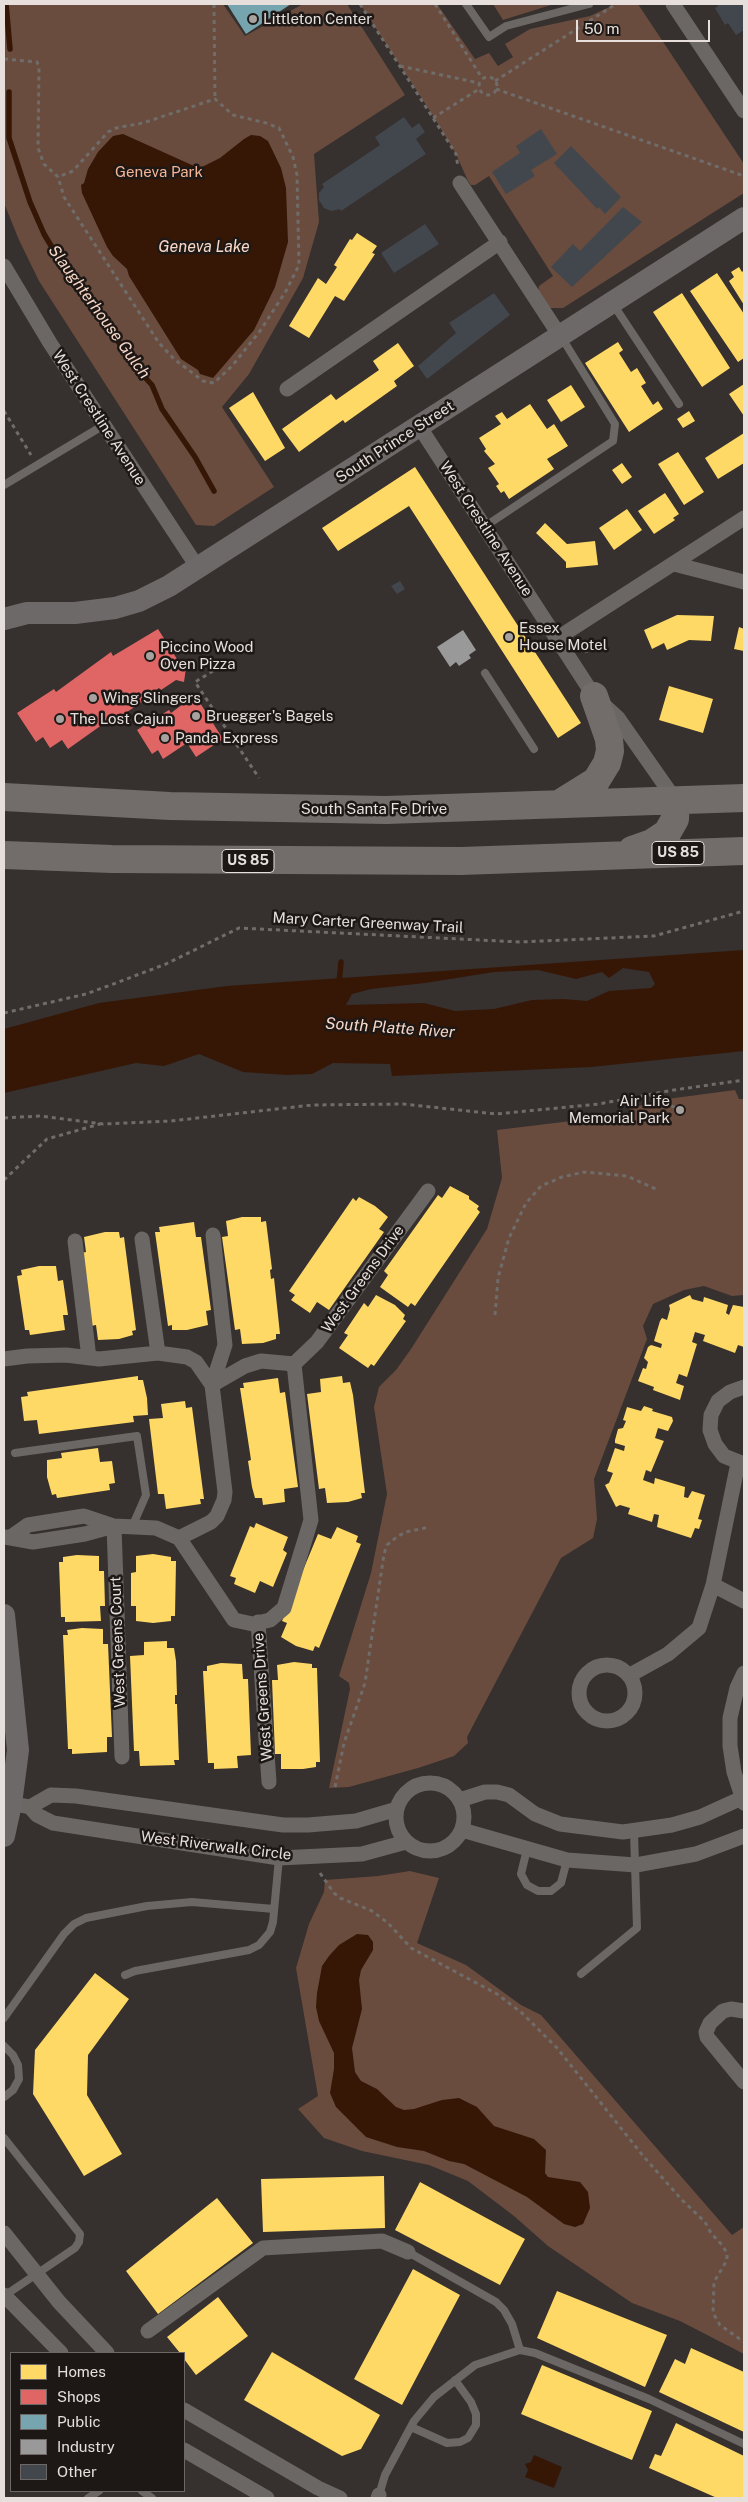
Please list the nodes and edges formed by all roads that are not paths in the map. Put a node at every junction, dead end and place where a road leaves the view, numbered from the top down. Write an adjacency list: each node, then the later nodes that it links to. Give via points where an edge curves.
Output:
1 (466, 4): 2 (lane, via 488,37 506,26)
2 (589, 4)
3 (673, 4): 4 (street)
4 (744, 111)
5 (460, 183): 7 (street)
6 (744, 218): 9 (street, South Prince Street)
7 (500, 242): 10 (street); 11 (street)
8 (4, 266): 13 (street, West Crestline Avenue)
9 (612, 303): 10 (street, South Prince Street); 12 (lane)
10 (560, 336): 14 (street, South Prince Street); 17 (lane, via 616,424 613,441)
11 (287, 389)
12 (679, 404)
13 (104, 425): 15 (lane); 19 (street, West Crestline Avenue)
14 (419, 426): 17 (street, West Crestline Avenue); 19 (street, South Prince Street)
15 (4, 485)
16 (744, 518): 18 (street)
17 (484, 527): 24 (street, West Crestline Avenue)
18 (674, 564): 20 (street); 24 (street)
19 (198, 568): 22 (street, South Prince Street, via 153,594 127,604 88,612)
20 (744, 582)
21 (4, 605): 22 (street, South Prince Street)
22 (27, 613): 23 (street, South Prince Street)
23 (4, 619)
24 (556, 639): 26 (street, West Crestline Avenue)
25 (485, 673): 27 (lane)
26 (594, 696): 30 (street, West Crestline Avenue, via 618,718); 31 (highway, via 609,739 608,763 596,781)
27 (534, 749)
28 (8, 796): 31 (highway, South Santa Fe Drive, via 279,809 386,810)
29 (744, 798): 30 (highway, South Santa Fe Drive)
30 (676, 801): 31 (highway, South Santa Fe Drive); 34 (highway, via 675,819 667,833 646,845)
31 (557, 805)
32 (744, 851): 34 (highway, US 85)
33 (4, 855): 34 (highway, US 85, via 325,861)
34 (611, 856)
35 (428, 1190): 42 (street, West Greens Drive, via 317,1342)
36 (213, 1235): 43 (street, via 225,1345)
37 (142, 1239): 39 (street)
38 (75, 1240): 40 (street)
39 (158, 1353): 40 (street, via 100,1360); 43 (street, via 187,1356 196,1362)
40 (89, 1358): 41 (street, via 37,1356)
41 (4, 1359)
42 (294, 1364): 43 (street, via 261,1361 245,1366); 54 (street, West Greens Drive, via 311,1520 284,1608 270,1620)
43 (212, 1385): 50 (street, via 224,1500 217,1516 210,1522)
44 (744, 1387): 46 (street, via 718,1401 711,1414 710,1430 724,1456)
45 (15, 1453): 48 (lane, via 137,1436 146,1495)
46 (741, 1463): 51 (street)
47 (114, 1526): 48 (street); 49 (street, via 33,1542); 57 (street, West Greens Court)
48 (132, 1527): 50 (street, via 156,1528)
49 (7, 1537)
50 (179, 1538): 54 (street, via 234,1620 241,1624)
51 (713, 1585): 52 (street); 56 (street, via 699,1628 668,1654)
52 (744, 1602)
53 (4, 1615): 61 (street, via 18,1750)
54 (258, 1622): 58 (street, West Greens Drive)
55 (744, 1674): 59 (street, via 730,1718 730,1746)
56 (630, 1675)
57 (122, 1757)
58 (269, 1782)
59 (744, 1799): 64 (street, via 700,1817)
60 (460, 1800): 62 (street, via 446,1786 423,1783 404,1795); 63 (street, via 464,1813); 64 (street, via 485,1792 497,1792 509,1795 535,1814 560,1824 599,1831)
61 (15, 1804): 62 (street, West Riverwalk Circle, via 51,1794 283,1825 356,1821); 65 (street); 69 (street, West Riverwalk Circle, via 53,1823)
62 (397, 1810): 67 (street, via 398,1827)
63 (462, 1830): 67 (street, via 453,1843 438,1850 421,1850); 68 (street)
64 (634, 1832): 71 (lane)
65 (4, 1836)
66 (744, 1836): 71 (street, via 696,1854)
67 (406, 1842): 69 (street, West Riverwalk Circle, via 362,1854)
68 (527, 1849): 70 (street); 70 (lane, via 521,1874 527,1885 538,1892 551,1890 561,1883)
69 (279, 1858): 72 (lane)
70 (567, 1860): 71 (street)
71 (636, 1865): 73 (lane, via 637,1928)
72 (274, 1910): 74 (lane, via 270,1932 254,1948); 76 (lane, via 192,1902 147,1906 86,1918 64,1934)
73 (581, 1974)
74 (125, 1975)
75 (744, 2011): 78 (street, via 724,2011 710,2023 706,2032)
76 (4, 2018)
77 (4, 2046): 79 (lane, via 13,2054 19,2078 13,2090)
78 (744, 2082)
79 (4, 2097)
80 (4, 2138): 83 (lane, via 80,2234 74,2248)
81 (4, 2233): 83 (street)
82 (408, 2252): 85 (street, via 382,2241 263,2248); 86 (lane, via 496,2302 512,2324)
83 (37, 2274): 84 (lane); 88 (street)
84 (4, 2295): 87 (street)
85 (148, 2331)
86 (520, 2350): 89 (lane, via 475,2365); 92 (lane, via 535,2353 649,2399)
87 (60, 2352)
88 (106, 2352)
89 (455, 2380): 91 (lane, via 434,2397); 91 (lane, via 476,2414 476,2425 468,2438 447,2442)
90 (185, 2411): 96 (street)
91 (411, 2427): 94 (lane, via 385,2475)
92 (744, 2444)
93 (185, 2451): 95 (street)
94 (379, 2497)
95 (267, 2498)
96 (340, 2498)

